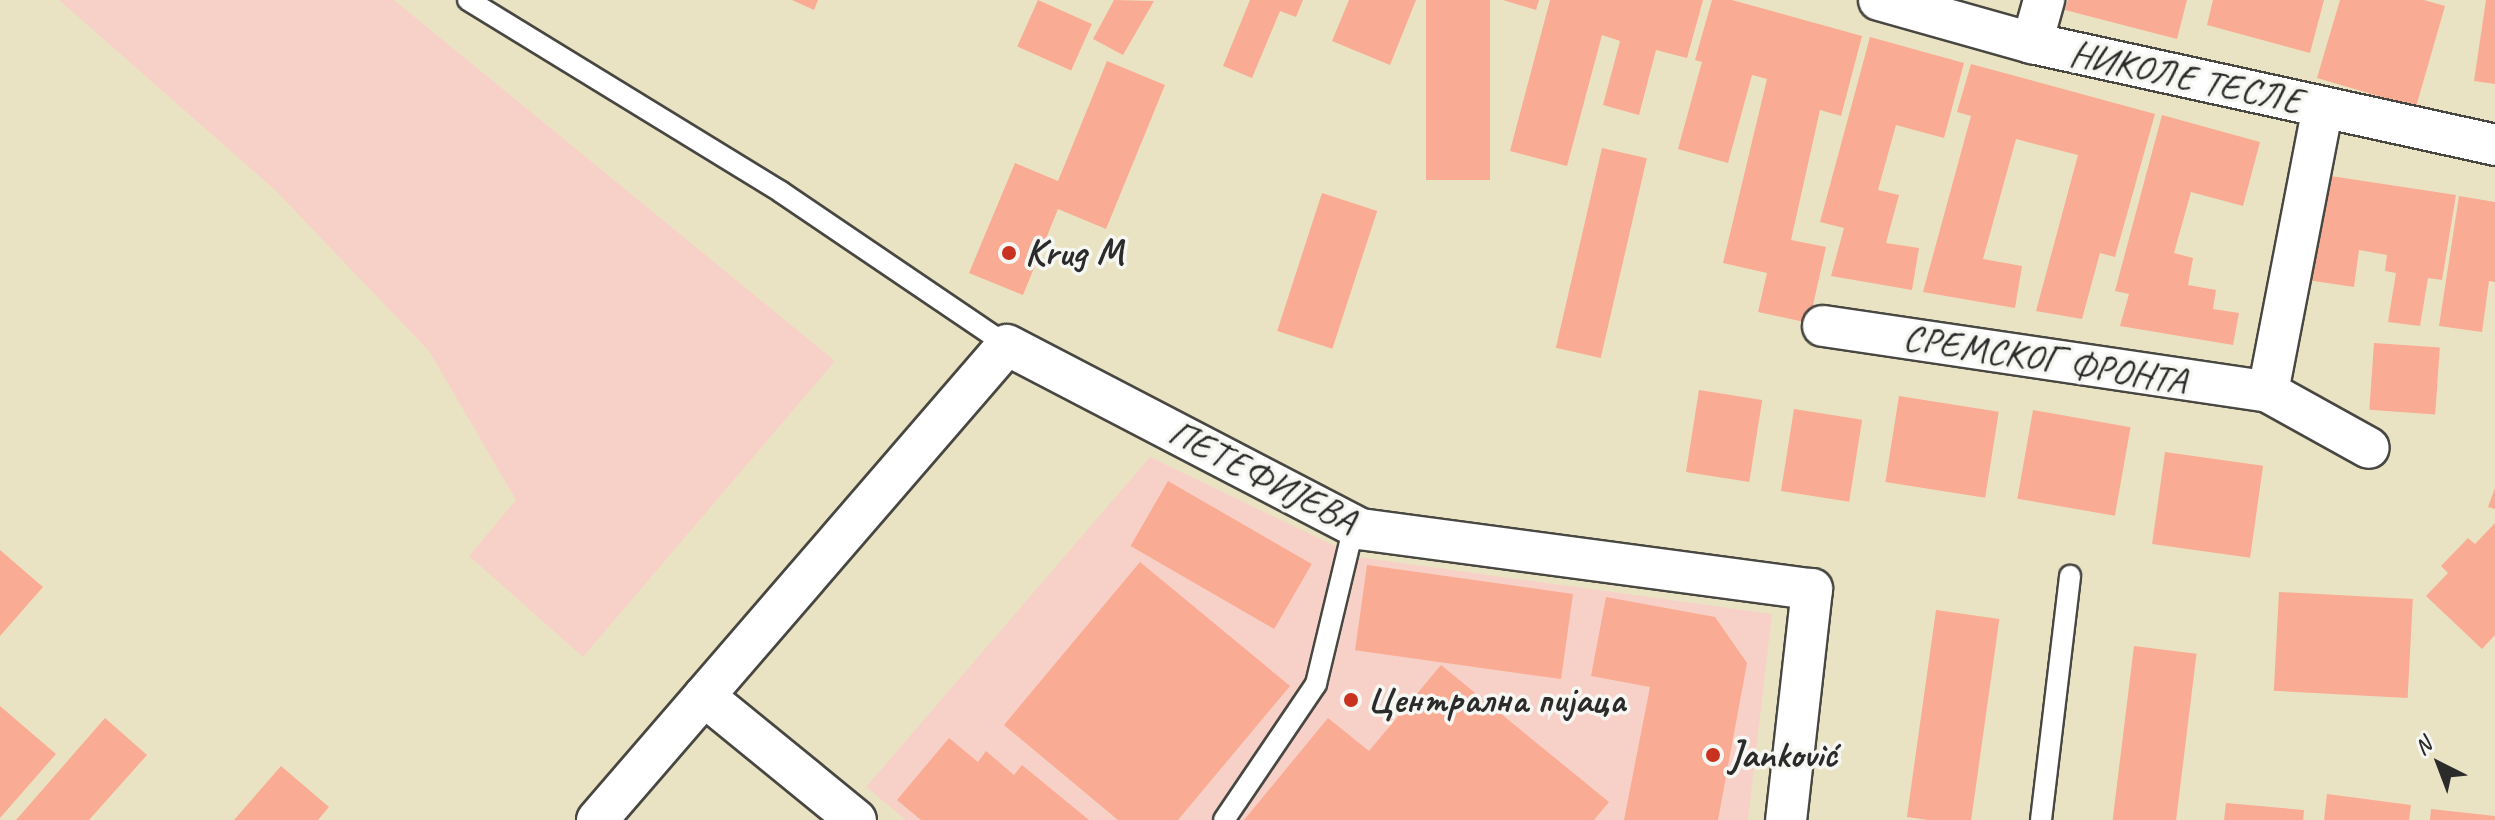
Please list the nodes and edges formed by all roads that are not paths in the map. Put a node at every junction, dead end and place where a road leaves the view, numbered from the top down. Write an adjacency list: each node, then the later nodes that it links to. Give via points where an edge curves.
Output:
1 (468, 0): 8 (lane, via 781,192)
2 (1879, 0): 4 (street, НИКОЛЕ ТЕСЛЕ)
3 (2044, 0): 4 (street)
4 (2032, 43): 5 (street, НИКОЛЕ ТЕСЛЕ)
5 (2323, 107): 6 (street, НИКОЛЕ ТЕСЛЕ); 9 (street)
6 (2495, 145)
7 (1823, 326): 9 (street, СРЕМСКОГ ФРОНТА)
8 (1007, 345): 11 (street, ПЕТЕФИЈЕВА); 13 (street)
9 (2268, 392): 10 (street, СРЕМСКОГ ФРОНТА)
10 (2369, 448)
11 (1354, 526): 16 (lane, via 1316,684); 17 (street, ПЕТЕФИЈЕВА, via 1812,589)
12 (2070, 576): 18 (lane)
13 (704, 696): 14 (street); 15 (street)
14 (597, 820)
15 (856, 820)
16 (1224, 820)
17 (1786, 820)
18 (2041, 820)

